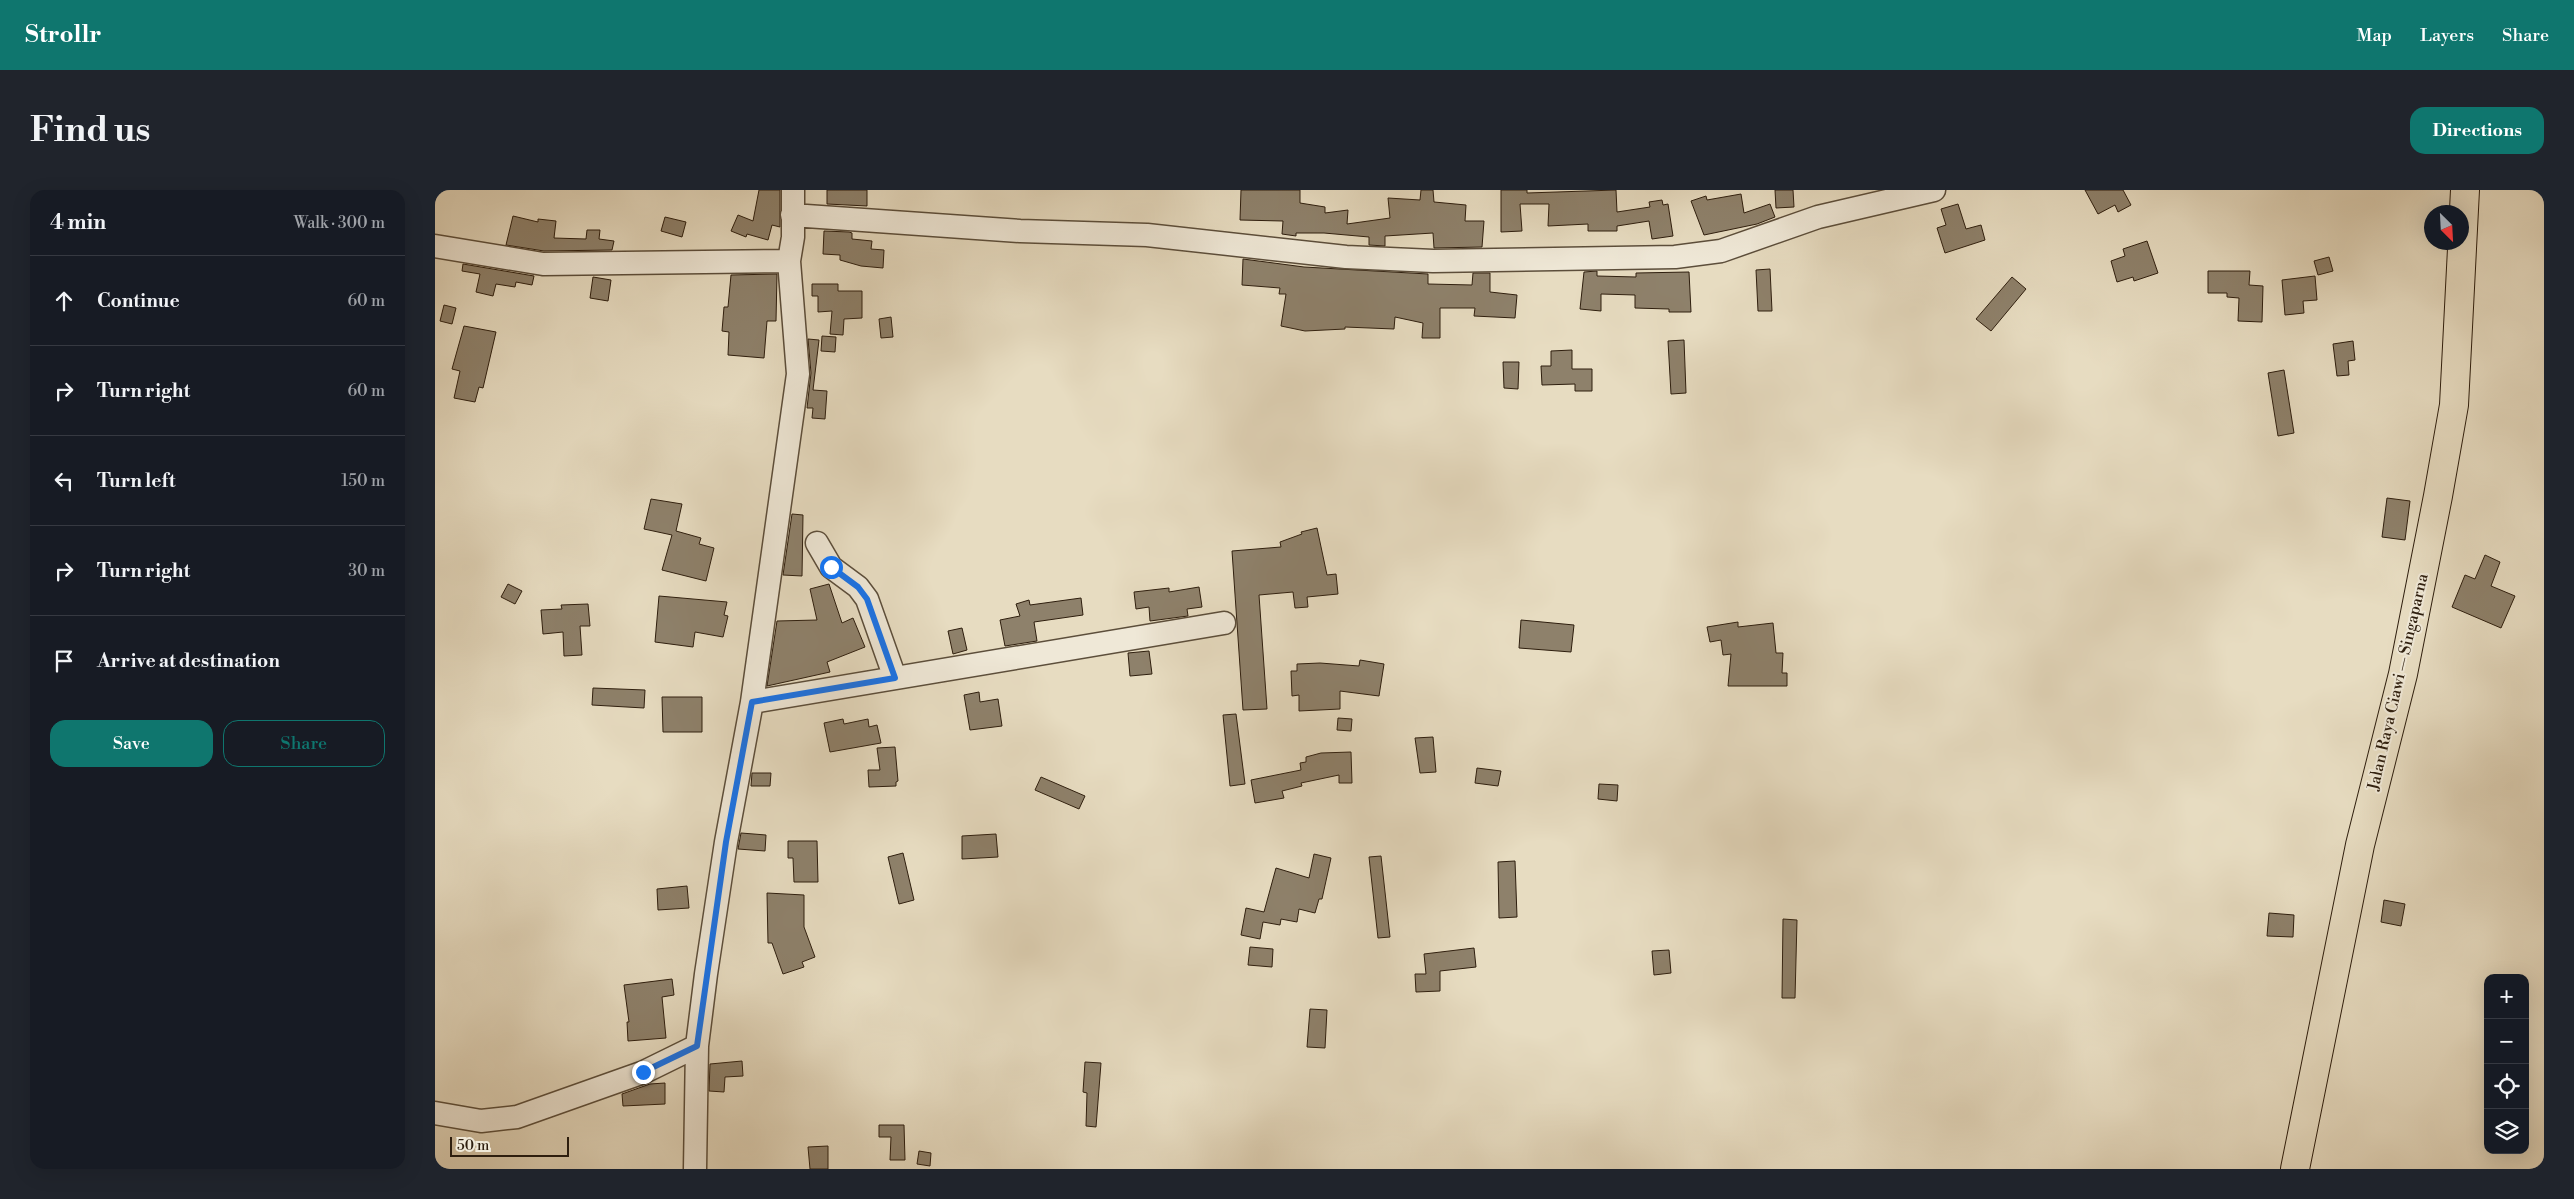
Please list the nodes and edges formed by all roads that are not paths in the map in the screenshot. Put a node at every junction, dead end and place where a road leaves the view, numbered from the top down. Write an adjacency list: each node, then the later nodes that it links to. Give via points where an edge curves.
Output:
1 (793, 190): 4 (street)
2 (1934, 190): 4 (street, via 1818,217 1721,251 1675,257 1433,261 1346,257 1147,235 1020,231)
3 (2465, 190): 14 (main road, Jalan Raya Ciawi — Singaparna, via 2454,405 2440,487 2403,674 2360,845)
4 (793, 216): 6 (street)
5 (435, 246): 6 (street, via 543,264)
6 (789, 261): 10 (street, via 798,374)
7 (817, 543): 9 (street, via 831,567 858,587 867,599)
8 (1225, 624): 9 (street)
9 (895, 678): 10 (street)
10 (752, 702): 11 (street, via 724,852)
11 (697, 1046): 12 (street, via 643,1072 517,1117 481,1121); 13 (street)
12 (435, 1113)
13 (695, 1169)
14 (2295, 1169)

